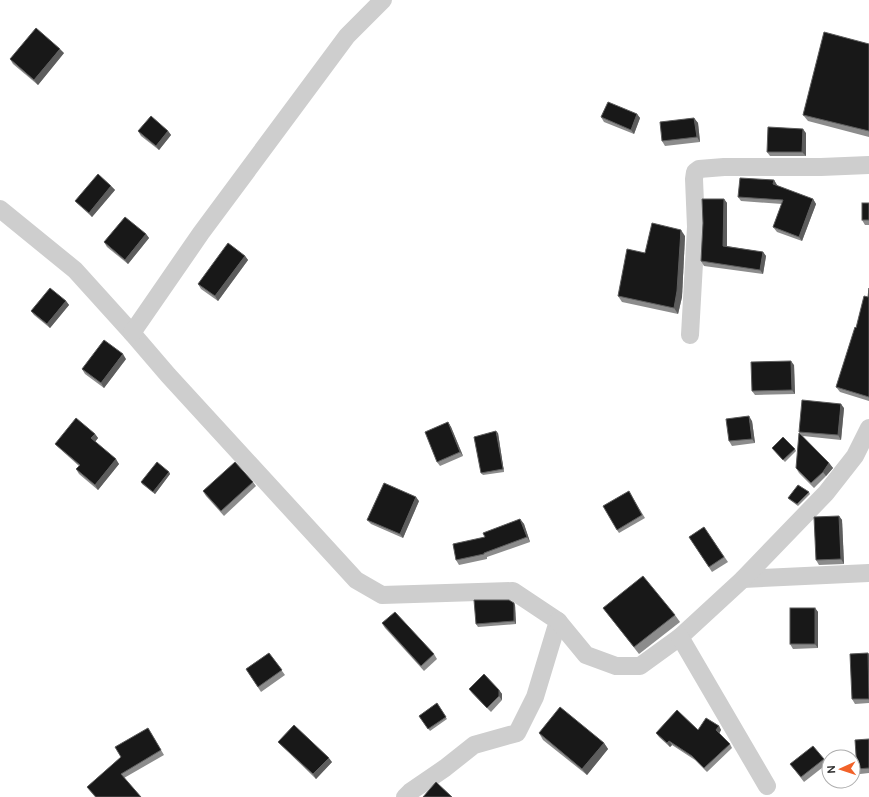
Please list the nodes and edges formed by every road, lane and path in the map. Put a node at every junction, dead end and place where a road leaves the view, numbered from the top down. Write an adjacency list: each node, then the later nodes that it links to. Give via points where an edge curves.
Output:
1 (383, 0): 4 (street, via 347,36 206,226)
2 (869, 165): 5 (street, via 822,168 724,167 699,169 695,172 696,227)
3 (0, 209): 4 (street, via 75,270)
4 (132, 333): 9 (street, via 356,580 382,596 513,591)
5 (690, 335)
6 (869, 428): 8 (street, via 855,456 826,493)
7 (869, 573): 8 (street)
8 (743, 579): 10 (street)
9 (558, 621): 10 (street, via 586,655 616,666 640,666); 12 (street, via 535,697 517,733 474,745)
10 (680, 637): 11 (street)
11 (767, 786)
12 (405, 797)

